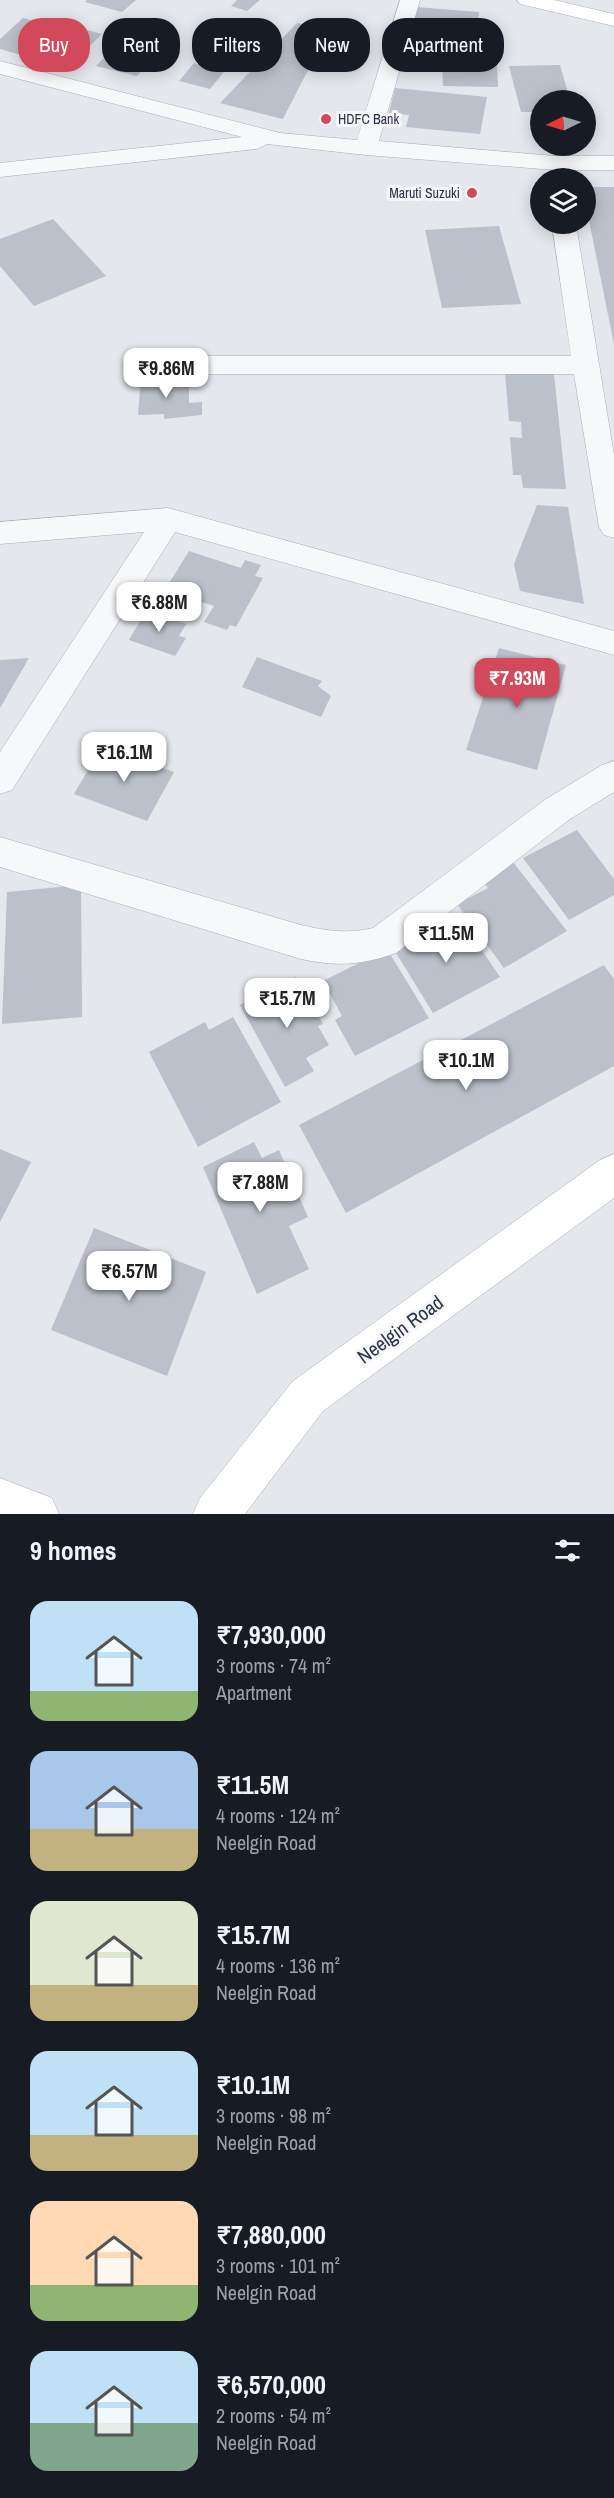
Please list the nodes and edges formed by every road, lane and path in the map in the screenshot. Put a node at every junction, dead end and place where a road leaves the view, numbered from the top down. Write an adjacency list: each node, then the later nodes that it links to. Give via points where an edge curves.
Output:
1 (410, 0): 6 (street)
2 (527, 0): 3 (street)
3 (614, 20)
4 (0, 67): 5 (street)
5 (280, 140): 6 (street); 10 (street)
6 (366, 148): 8 (street)
7 (614, 164): 9 (street)
8 (531, 168)
9 (581, 168)
10 (0, 170)
11 (565, 234): 13 (street)
12 (136, 365): 13 (street)
13 (585, 365): 15 (street)
14 (168, 519): 16 (street); 17 (street); 19 (street)
15 (614, 527)
16 (0, 533)
17 (614, 643)
18 (614, 775): 20 (street, via 558,809 382,941 358,949 332,950 301,942)
19 (0, 780)
20 (0, 852)
21 (614, 1174): 24 (street, Neelgin Road, via 308,1396)
22 (0, 1502): 23 (street)
23 (36, 1514)
24 (216, 1514)

